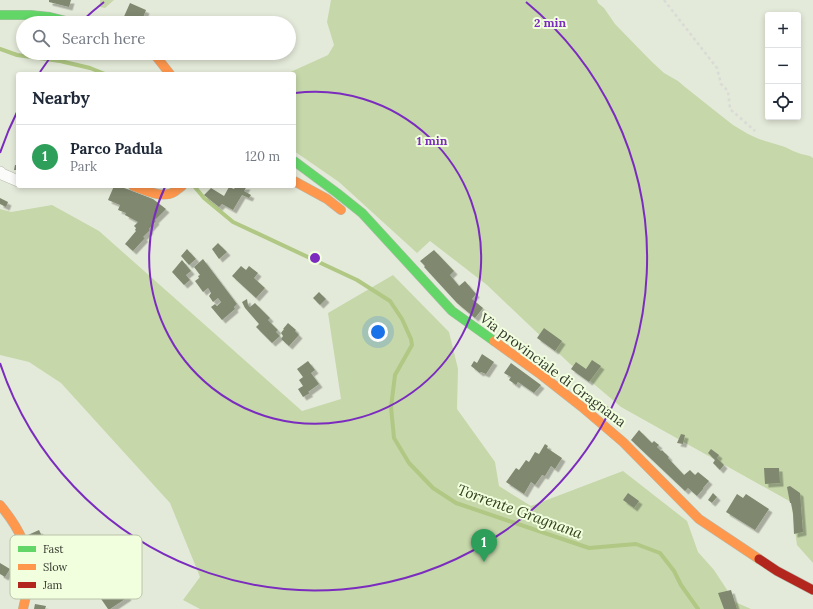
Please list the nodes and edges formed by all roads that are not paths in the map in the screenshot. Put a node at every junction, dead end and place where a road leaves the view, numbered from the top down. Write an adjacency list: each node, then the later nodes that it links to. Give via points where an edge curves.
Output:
1 (0, 15): 2 (main road)
2 (31, 16)
3 (159, 60): 4 (main road)
4 (168, 72)
5 (296, 163): 13 (main road, Via provinciale di Gragnana, via 362,213)
6 (0, 172): 7 (street)
7 (16, 180)
8 (296, 182): 11 (main road, via 328,199)
9 (138, 188): 10 (main road, via 155,194 166,194)
10 (179, 188)
11 (346, 214)
12 (365, 229): 13 (main road, via 371,234)
13 (380, 232): 16 (main road, Via provinciale di Gragnana, via 452,311 540,374 624,442 699,519 777,571)
14 (0, 504): 15 (main road)
15 (20, 535)
16 (813, 590)
17 (25, 599): 18 (main road)
18 (23, 609)

